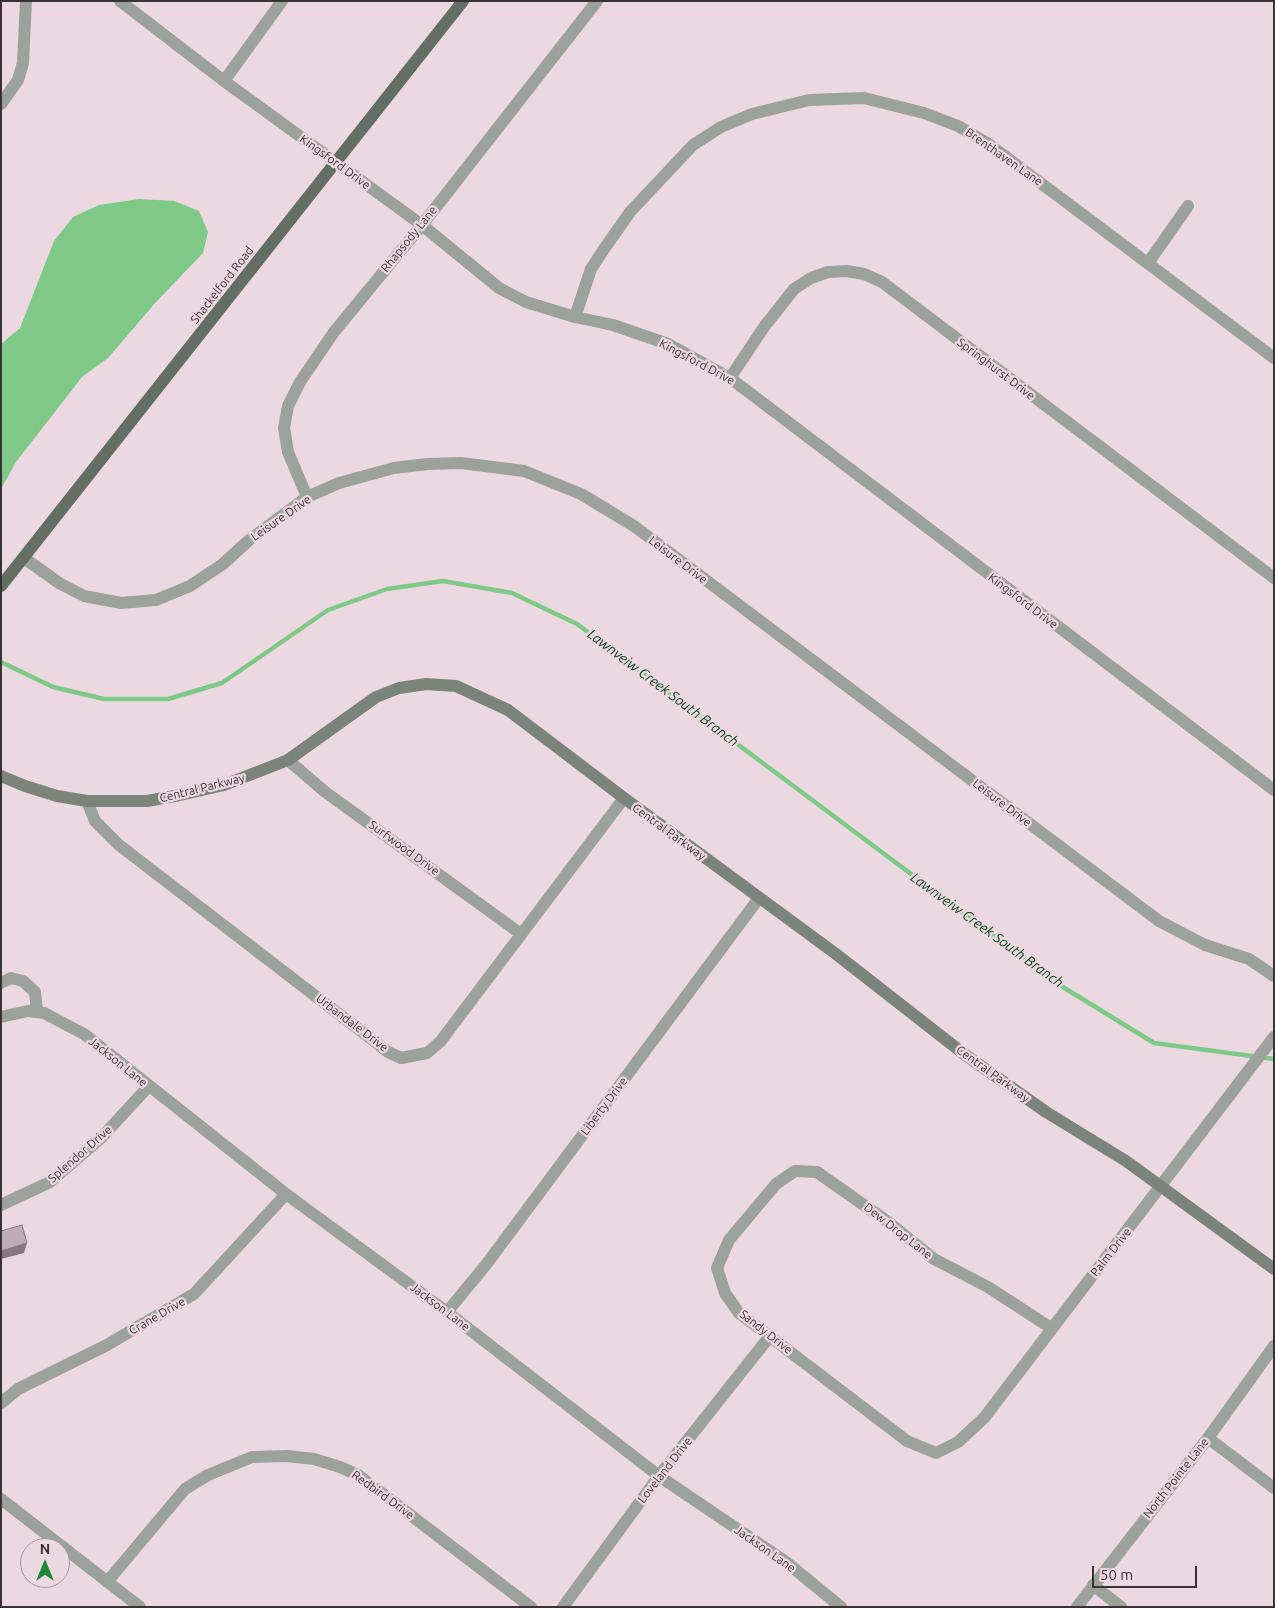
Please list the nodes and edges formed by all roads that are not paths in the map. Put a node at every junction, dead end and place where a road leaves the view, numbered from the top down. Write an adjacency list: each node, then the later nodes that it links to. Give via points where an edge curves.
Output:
1 (26, 1): 7 (street, via 23,64 18,80)
2 (120, 1): 6 (street, Kingsford Drive)
3 (282, 1): 6 (street)
4 (463, 1): 8 (main road, Shackelford Road)
5 (597, 1): 10 (street, Rhapsody Lane)
6 (224, 81): 8 (street, Kingsford Drive)
7 (1, 104)
8 (335, 163): 10 (street, Kingsford Drive); 16 (main road, Shackelford Road)
9 (1188, 206): 11 (street)
10 (422, 225): 12 (street, Kingsford Drive, via 499,288 526,302); 15 (street, Rhapsody Lane, via 334,332 288,406 284,428 288,452)
11 (1148, 263): 12 (street, Brenthaven Lane, via 990,145 958,126 924,112 864,98 809,100 752,114 721,127 693,145 630,212 602,252 591,269); 13 (street, Brenthaven Lane)
12 (575, 317): 14 (street, Kingsford Drive, via 613,325 668,344)
13 (1274, 358)
14 (730, 378): 17 (street, Springhurst Drive, via 794,289 828,272 864,274 882,282); 21 (street, Kingsford Drive)
15 (307, 498): 16 (street, Leisure Drive, via 196,582 156,600 121,603 84,596 59,584); 26 (street, Leisure Drive, via 339,483 394,468 461,463 524,472 581,494 634,526 1159,921 1205,944 1248,959)
16 (24, 558): 18 (main road, Shackelford Road)
17 (1274, 578)
18 (1, 586)
19 (288, 760): 22 (street, Central Parkway, via 376,697 399,688 426,684 456,686 508,710); 23 (street, Central Parkway, via 224,785 180,796 147,801); 25 (street, Surfwood Drive, via 324,791)
20 (1, 776): 23 (street, Central Parkway, via 57,796)
21 (1274, 790)
22 (624, 798): 24 (street, Central Parkway); 25 (street, Urbandale Drive)
23 (87, 801): 25 (street, Urbandale Drive, via 95,821 119,846 374,1042 401,1058 427,1053 440,1042)
24 (759, 898): 33 (street, Central Parkway, via 988,1071 1046,1112 1126,1161); 37 (street, Liberty Drive)
25 (521, 934)
26 (1274, 976)
27 (1, 983): 28 (street, via 11,978 23,981 35,992)
28 (37, 1012): 29 (street, Jackson Lane); 31 (street, Jackson Lane, via 84,1034)
29 (1, 1017)
30 (1271, 1041): 33 (street, Palm Drive)
31 (148, 1086): 34 (street, Jackson Lane); 35 (street, Splendor Drive, via 101,1138 50,1182)
32 (795, 1171): 38 (street, Dew Drop Lane, via 817,1172 888,1222 934,1260 988,1287); 39 (street, Sandy Drive, via 776,1184 751,1212 729,1240 717,1268 725,1293 739,1313)
33 (1161, 1188): 36 (street, Central Parkway); 38 (street, Palm Drive)
34 (286, 1194): 37 (street, Jackson Lane); 41 (street, Crane Drive, via 194,1294 107,1345 18,1388)
35 (1, 1205)
36 (1274, 1269)
37 (448, 1312): 44 (street, Jackson Lane)
38 (1051, 1328): 43 (street, Palm Drive, via 984,1418 958,1442)
39 (770, 1336): 43 (street, Sandy Drive, via 907,1441); 44 (street, Loveland Drive)
40 (1274, 1346): 42 (street, North Pointe Lane)
41 (1, 1403)
42 (1208, 1438): 45 (street); 48 (street, North Pointe Lane)
43 (936, 1453)
44 (659, 1476): 51 (street, Loveland Drive); 52 (street, Jackson Lane, via 786,1562)
45 (1274, 1488)
46 (1, 1499): 47 (street)
47 (107, 1582): 49 (street); 50 (street, Redbird Drive, via 185,1489 252,1457 287,1456 314,1459 358,1475)
48 (1093, 1585): 53 (street, North Pointe Lane); 54 (street)
49 (140, 1607)
50 (532, 1607)
51 (563, 1607)
52 (841, 1607)
53 (1076, 1607)
54 (1121, 1607)

